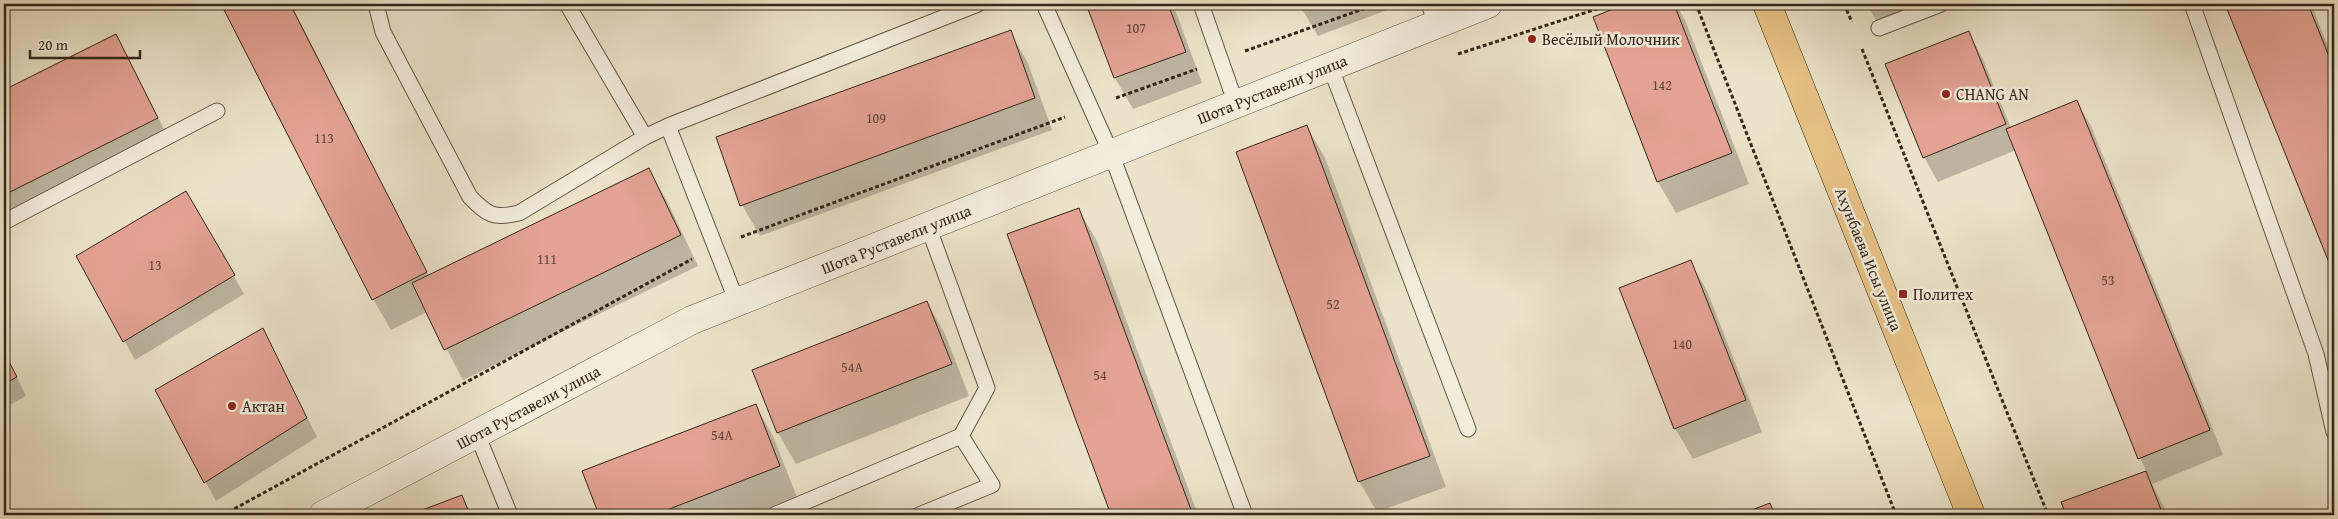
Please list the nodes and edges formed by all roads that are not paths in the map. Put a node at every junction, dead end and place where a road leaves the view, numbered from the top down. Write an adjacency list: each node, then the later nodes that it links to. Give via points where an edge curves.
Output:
1 (376, 4): 16 (lane, via 383,32 470,198 485,212 500,218 519,213)
2 (567, 4): 16 (lane)
3 (978, 4): 15 (lane)
4 (1044, 4): 17 (lane)
5 (1201, 4): 13 (lane)
6 (1488, 4): 10 (street, Шота Руставели улица)
7 (1768, 4): 30 (main road, Ахунбаева Исы улица)
8 (1941, 4): 11 (lane)
9 (2192, 4): 22 (lane, via 2316,354)
10 (1433, 14): 12 (street, Шота Руставели улица)
11 (1879, 28)
12 (1330, 66): 13 (street, Шота Руставели улица); 21 (lane)
13 (1236, 104): 17 (street, Шота Руставели улица)
14 (217, 111): 18 (lane)
15 (668, 126): 16 (lane); 20 (lane)
16 (645, 137)
17 (1111, 153): 19 (street, Шота Руставели улица); 29 (lane)
18 (4, 222)
19 (928, 226): 20 (street, Шота Руставели улица); 24 (lane, via 987,388)
20 (737, 302): 23 (street, Шота Руставели улица, via 692,320)
21 (1468, 429)
22 (2334, 432)
23 (477, 434): 25 (street, Шота Руставели улица); 26 (lane)
24 (961, 436): 27 (lane); 28 (lane, via 992,485)
25 (322, 515)
26 (510, 515)
27 (774, 515)
28 (919, 515)
29 (1245, 515)
30 (1971, 515)

